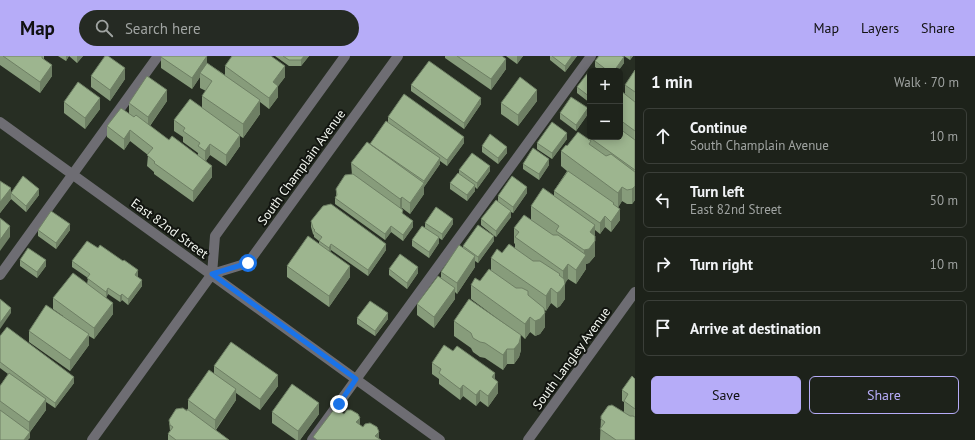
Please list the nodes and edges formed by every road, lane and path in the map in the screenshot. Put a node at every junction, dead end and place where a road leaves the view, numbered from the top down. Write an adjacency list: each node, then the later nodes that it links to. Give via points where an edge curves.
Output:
1 (158, 56): 6 (street)
2 (344, 56): 7 (street, via 215,236)
3 (398, 56): 7 (street, South Champlain Avenue, via 248,263)
4 (591, 56): 10 (street)
5 (0, 122): 6 (street, East 82nd Street)
6 (73, 175): 7 (street, East 82nd Street); 8 (street)
7 (212, 274): 10 (street, East 82nd Street); 11 (street)
8 (0, 275)
9 (635, 292): 14 (street, South Langley Avenue)
10 (356, 379): 12 (street); 13 (street, East 82nd Street)
11 (92, 440)
12 (312, 440)
13 (440, 440)
14 (528, 440)

